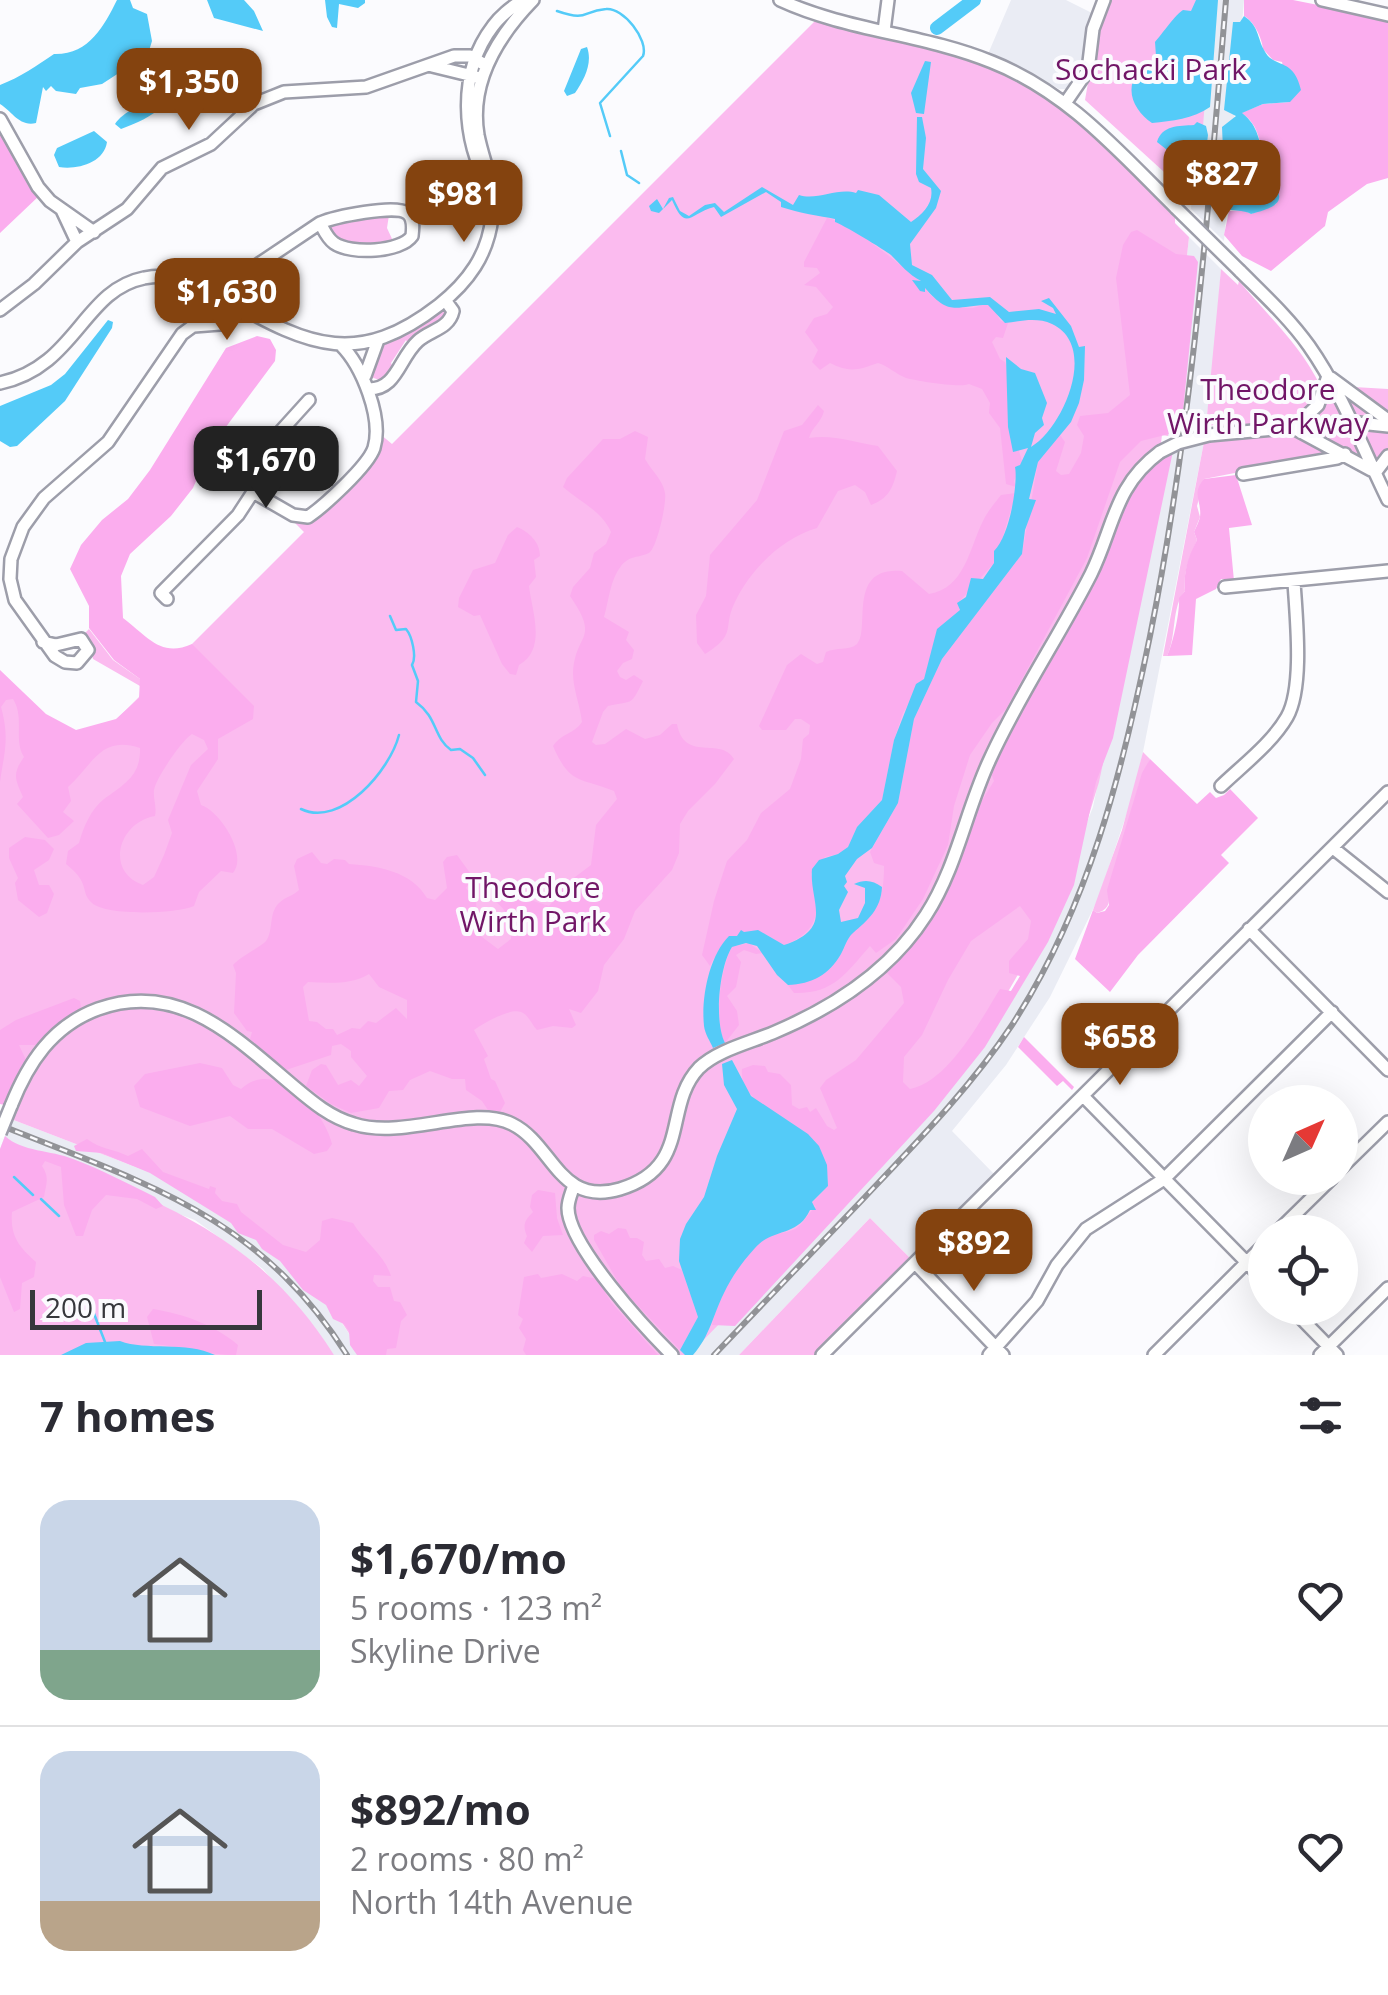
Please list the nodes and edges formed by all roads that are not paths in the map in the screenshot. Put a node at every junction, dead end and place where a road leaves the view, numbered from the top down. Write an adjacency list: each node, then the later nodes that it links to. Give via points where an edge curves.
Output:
1 (522, 0): 9 (street, via 493,25)
2 (533, 0): 9 (street)
3 (780, 0): 8 (street)
4 (888, 0): 8 (street)
5 (1104, 0): 10 (street, via 1088,70)
6 (1322, 0): 7 (street)
7 (1388, 14)
8 (884, 31): 10 (street, via 989,60)
9 (478, 69): 14 (street, via 454,56 366,88 284,92 254,104 211,144 162,168 127,209); 18 (street, via 478,134 492,180 492,221 483,254)
10 (1066, 102): 24 (street, bridge, via 1295,328)
11 (0, 119): 12 (street, via 38,187)
12 (62, 210): 14 (street); 15 (street)
13 (320, 223): 13 (street, via 334,242 356,250 401,246 413,225 401,210); 16 (street)
14 (94, 232): 15 (street)
15 (77, 242): 20 (street)
16 (249, 272): 17 (street); 19 (street)
17 (222, 296): 19 (street); 21 (street); 26 (street, via 170,276 130,282 104,299 52,360)
18 (445, 300): 22 (street); 25 (street, via 454,311 450,322 416,343 390,382 376,390)
19 (244, 308): 21 (street, via 220,324); 23 (street, via 303,338)
20 (0, 310)
21 (190, 326): 37 (street, via 102,448 38,504)
22 (378, 340): 23 (street); 25 (street)
23 (341, 345): 25 (street)
24 (1328, 376): 28 (street); 29 (street); 30 (street, via 1313,412)
25 (366, 383): 35 (street, via 376,439 371,455 312,514 294,515)
26 (0, 384)
27 (308, 400): 35 (street, via 270,442)
28 (1350, 422): 29 (street); 30 (street); 33 (street)
29 (1388, 423)
30 (1293, 428): 31 (street); 55 (street, bridge, via 1178,442 1137,471 1122,491 1093,569 991,756 951,868 926,915 843,998 702,1066 689,1084 672,1144 656,1167 619,1189)
31 (1345, 454): 33 (street); 34 (street)
32 (1388, 456): 33 (street)
33 (1381, 471): 36 (street)
34 (1244, 474)
35 (252, 492): 41 (street, via 230,524 161,592)
36 (1388, 500)
37 (6, 548): 42 (street, via 14,600)
38 (1388, 571): 39 (street)
39 (1294, 582): 40 (street); 43 (street, via 1290,712)
40 (1225, 587)
41 (168, 599)
42 (43, 642)
43 (1222, 786)
44 (1388, 792): 45 (street)
45 (1333, 848): 46 (street); 47 (street)
46 (1388, 892)
47 (1248, 929): 48 (street); 50 (street)
48 (1332, 1012): 49 (street); 54 (street)
49 (1388, 1070)
50 (1083, 1096): 54 (street); 59 (street)
51 (1388, 1122): 53 (street)
52 (0, 1133): 55 (street, bridge, via 23,1075 72,1023 114,1004 159,1002 218,1025 342,1120 389,1130 506,1121)
53 (1358, 1152)
54 (1164, 1179): 58 (street); 63 (street, via 1086,1230)
55 (574, 1185): 64 (street, via 568,1208 578,1235 610,1286)
56 (1315, 1195): 57 (street)
57 (1294, 1215)
58 (1246, 1262): 66 (street)
59 (915, 1263): 63 (street); 65 (street)
60 (1388, 1288): 62 (street)
61 (1306, 1325): 62 (street)
62 (1329, 1352)
63 (996, 1353)
64 (672, 1355)
65 (822, 1355)
66 (1154, 1355)

